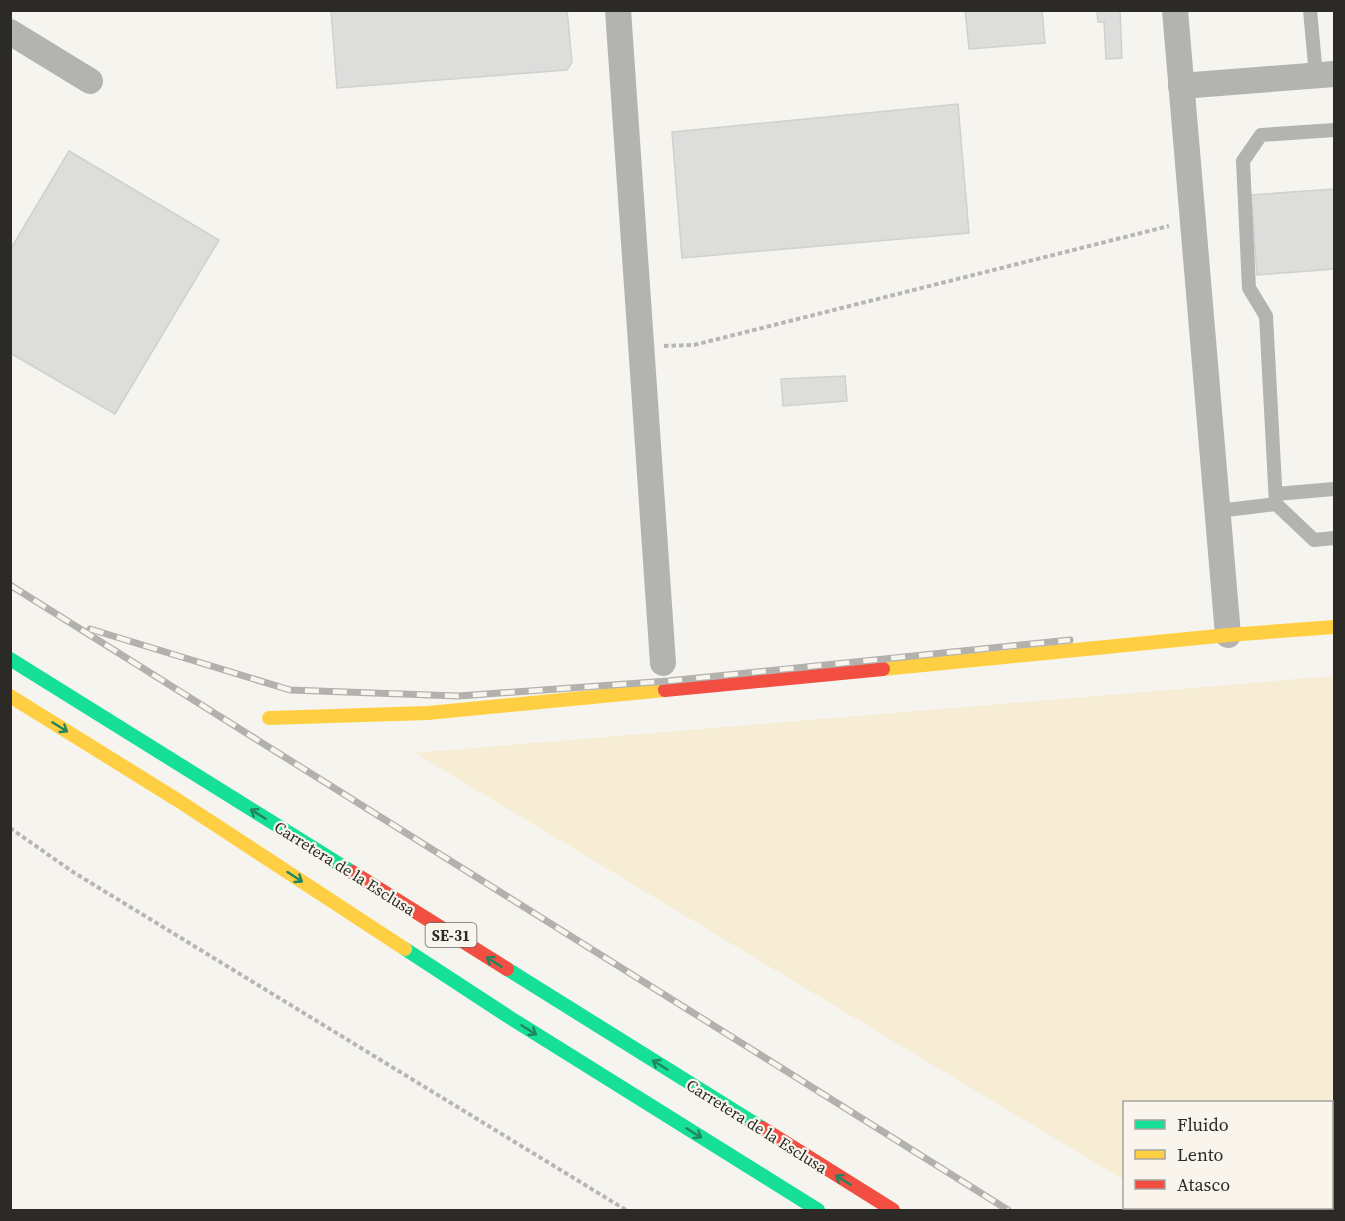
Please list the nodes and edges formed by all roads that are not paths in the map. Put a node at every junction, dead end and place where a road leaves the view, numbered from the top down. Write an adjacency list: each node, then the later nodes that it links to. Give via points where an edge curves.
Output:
1 (618, 10): 16 (street)
2 (1175, 10): 7 (street)
3 (1310, 10): 5 (lane)
4 (10, 32): 6 (street)
5 (1325, 75): 7 (street)
6 (90, 81)
7 (1181, 86): 11 (street)
8 (1335, 130): 10 (lane, via 1261,135 1243,161 1249,288 1266,316)
9 (1335, 489): 10 (lane)
10 (1276, 499): 11 (lane); 12 (lane, via 1314,540)
11 (1218, 511): 14 (street)
12 (1335, 538)
13 (1335, 627): 14 (main road)
14 (1228, 635): 18 (main road, via 428,713)
15 (10, 659): 20 (main road, Carretera de la Esclusa / SE-31, one-way to 15)
16 (663, 663)
17 (10, 696): 19 (main road, SE-31, one-way to 19, via 179,801 512,1019)
18 (269, 718)
19 (818, 1210)
20 (892, 1210)

